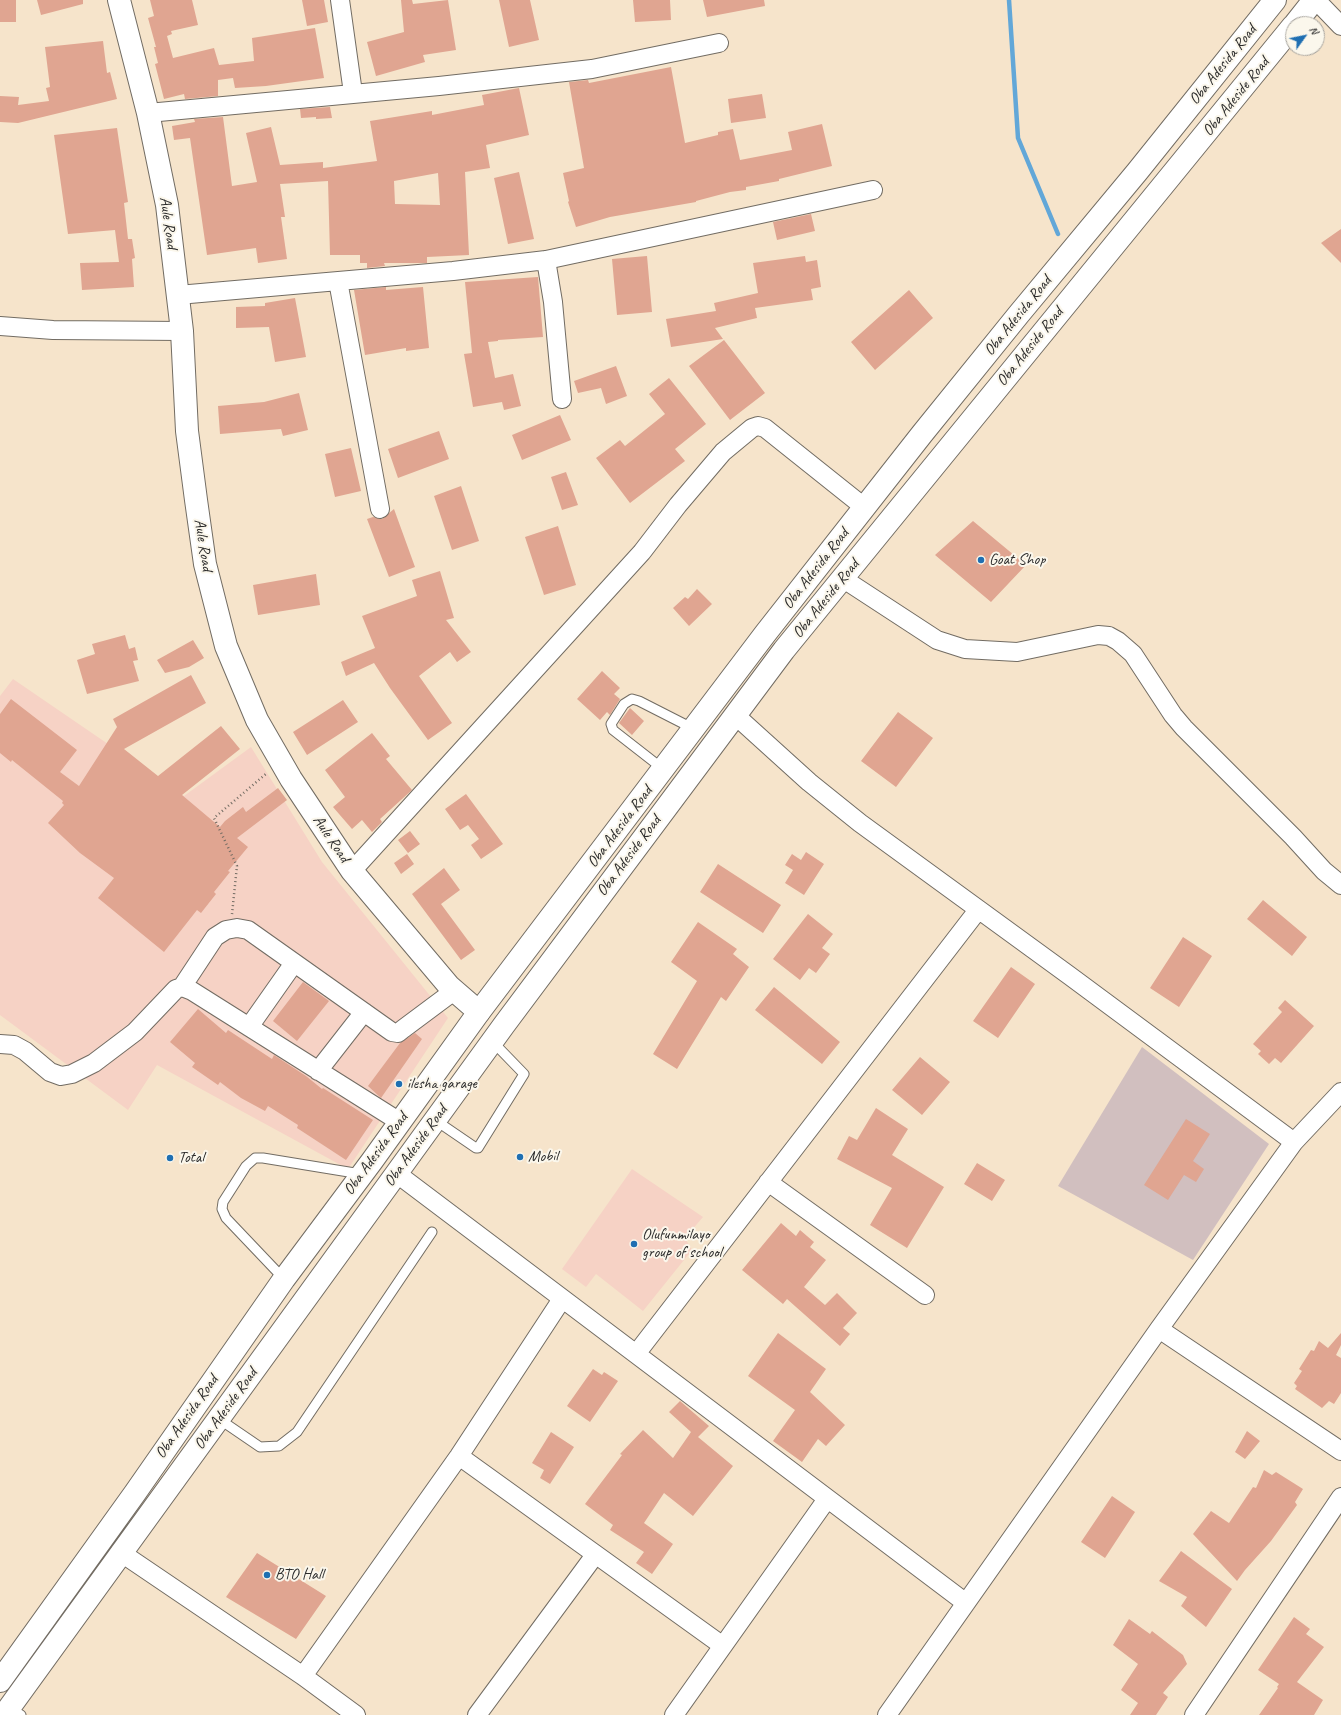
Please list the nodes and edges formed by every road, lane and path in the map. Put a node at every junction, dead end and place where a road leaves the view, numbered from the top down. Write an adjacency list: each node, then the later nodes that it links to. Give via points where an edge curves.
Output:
1 (119, 0): 10 (main road, Aule Road)
2 (340, 0): 9 (street)
3 (1275, 0): 18 (main road, Oba Adesida Road)
4 (1315, 0): 5 (main road, Oba Adeside Road); 6 (street)
5 (1302, 16)
6 (1341, 26)
7 (1285, 36): 19 (main road, Oba Adeside Road)
8 (719, 43): 9 (street, via 592,69)
9 (353, 93): 10 (street)
10 (148, 112): 14 (main road, Aule Road, via 167,205)
11 (873, 190): 12 (street)
12 (546, 260): 13 (street); 17 (street, via 553,302)
13 (338, 281): 14 (street); 21 (street)
14 (178, 295): 16 (main road, Aule Road)
15 (0, 326): 16 (street, via 53,330)
16 (182, 331): 25 (main road, Aule Road, via 187,431 205,564 226,646 257,720)
17 (562, 400)
18 (922, 434): 19 (main road); 20 (main road, Oba Adesida Road)
19 (945, 451): 22 (main road, Oba Adeside Road)
20 (864, 507): 24 (main road, Oba Adesida Road); 27 (street, via 765,428 752,428 723,452 642,552)
21 (380, 508)
22 (842, 578): 23 (main road, Oba Adeside Road); 28 (street, via 937,640 965,650 1017,652 1098,635 1109,636 1118,641 1133,654 1184,728 1324,871)
23 (735, 715): 29 (street, via 854,819); 37 (main road, Oba Adeside Road)
24 (694, 729): 26 (main road, Oba Adesida Road); 26 (lane, via 639,701 632,699 624,704 611,724 613,730)
25 (281, 761): 27 (main road, Aule Road); 30 (path, via 214,818 237,866)
26 (664, 769): 35 (main road, Oba Adesida Road)
27 (352, 871): 33 (main road, Aule Road)
28 (1341, 885)
29 (978, 910): 43 (street); 46 (street)
30 (230, 929): 31 (street, via 248,930); 32 (street, via 216,937)
31 (294, 963): 34 (street); 36 (street)
32 (182, 987): 36 (street); 38 (street, via 176,989 135,1032 94,1063 72,1074 61,1076 50,1072 25,1051)
33 (454, 991): 34 (street, via 398,1033 392,1032); 35 (main road, Aule Road)
34 (364, 1012): 39 (street)
35 (479, 1012): 42 (main road, Oba Adesida Road)
36 (249, 1027): 39 (street)
37 (492, 1041): 41 (main road, Oba Adeside Road); 41 (lane, via 524,1074 478,1148)
38 (0, 1044)
39 (318, 1071): 42 (street)
40 (1341, 1092): 43 (street)
41 (435, 1120): 44 (main road, Oba Adeside Road)
42 (400, 1122): 45 (main road, Oba Adesida Road)
43 (1294, 1142): 51 (street)
44 (396, 1173): 50 (street); 53 (main road, Oba Adeside Road)
45 (362, 1174): 48 (main road, Oba Adesida Road); 48 (lane, via 262,1158 255,1158 246,1166 223,1202 222,1210 226,1218)
46 (768, 1182): 49 (street); 52 (street)
47 (432, 1232): 53 (lane, via 297,1432 279,1446 260,1447)
48 (284, 1278): 56 (main road, Oba Adesida Road)
49 (925, 1295)
50 (562, 1299): 52 (street); 55 (street)
51 (1159, 1329): 54 (street); 62 (street)
52 (636, 1354): 58 (street)
53 (219, 1419): 59 (main road, Oba Adeside Road)
54 (1341, 1451)
55 (459, 1456): 61 (street); 64 (street)
56 (135, 1493): 59 (main road); 65 (main road, Oba Adesida Road)
57 (1341, 1497): 71 (street)
58 (827, 1499): 62 (street); 63 (street)
59 (155, 1507): 60 (main road, Oba Adeside Road)
60 (120, 1552): 64 (street); 66 (main road, Oba Adeside Road)
61 (596, 1555): 63 (street); 68 (street)
62 (966, 1602): 70 (street)
63 (723, 1646): 69 (street)
64 (303, 1676): 67 (street)
65 (0, 1681)
66 (11, 1713)
67 (356, 1715)
68 (477, 1715)
69 (674, 1715)
70 (887, 1715)
71 (1194, 1715)

